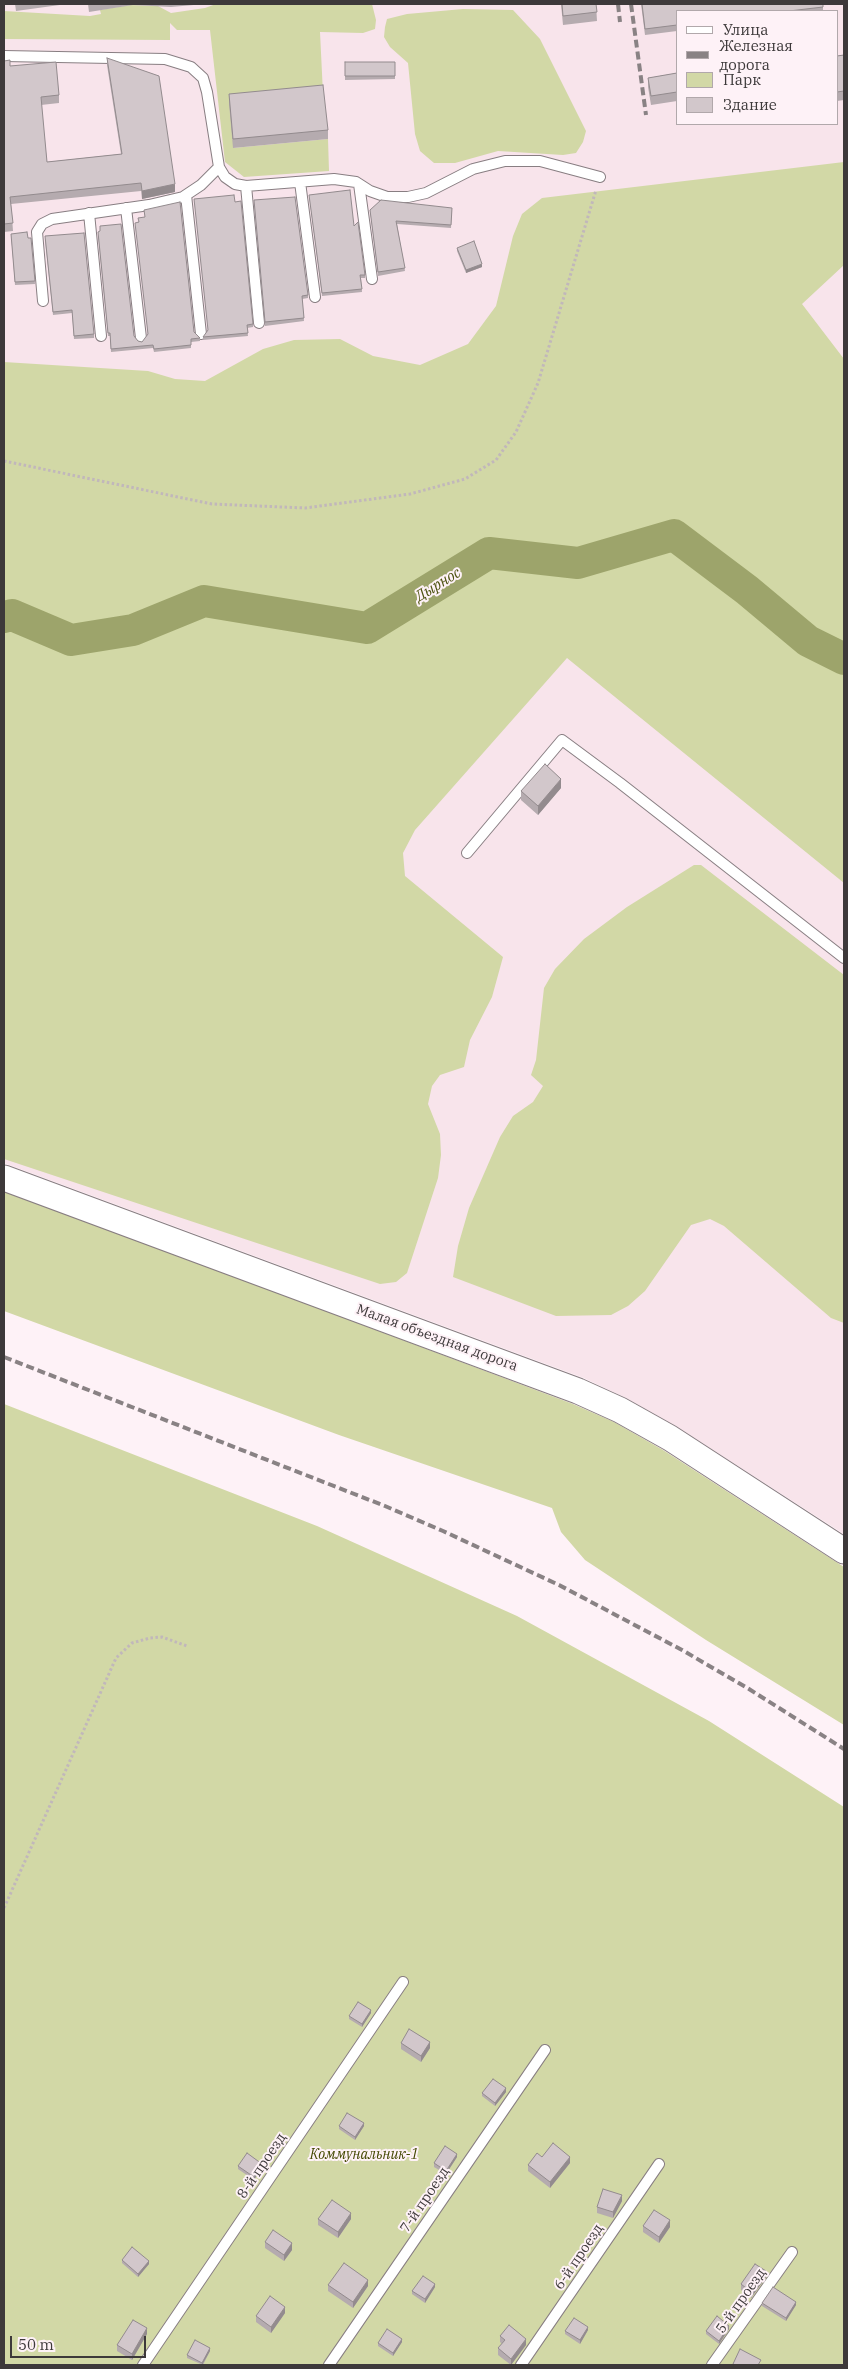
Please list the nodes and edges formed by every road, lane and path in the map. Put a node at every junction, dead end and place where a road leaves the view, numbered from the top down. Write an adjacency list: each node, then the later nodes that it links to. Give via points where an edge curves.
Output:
1 (4, 56): 2 (lane, via 165,59 191,67 203,78 207,92)
2 (219, 166): 6 (lane, via 234,184); 7 (lane)
3 (600, 177): 5 (lane, via 540,162 506,161 473,169 426,193 408,197 387,197); 17 (path, via 546,355 516,432 496,460 465,479 410,494 305,508 212,504)
4 (300, 182): 5 (lane, via 334,179); 6 (lane); 11 (lane)
5 (359, 184): 10 (lane)
6 (246, 186): 13 (lane)
7 (186, 195): 8 (lane); 14 (lane)
8 (126, 208): 9 (lane); 16 (lane)
9 (89, 213): 12 (lane, via 52,220 42,224 36,232); 15 (lane)
10 (372, 279)
11 (315, 298)
12 (43, 301)
13 (259, 323)
14 (201, 334)
15 (101, 336)
16 (141, 338)
17 (4, 460)
18 (467, 852): 19 (lane, via 562,740)
19 (844, 958)
20 (4, 1178): 21 (street, Малая объездная дорога, via 578,1391 670,1438)
21 (844, 1551)
22 (186, 1646): 23 (path, via 162,1637 150,1638 132,1643 116,1658)
23 (4, 1908)
24 (403, 1982): 28 (lane, 8-й проезд)
25 (545, 2050): 29 (lane, 7-й проезд)
26 (659, 2164): 30 (lane, 6-й проезд)
27 (792, 2252): 31 (lane, 5-й проезд)
28 (143, 2365)
29 (329, 2365)
30 (521, 2365)
31 (712, 2365)

